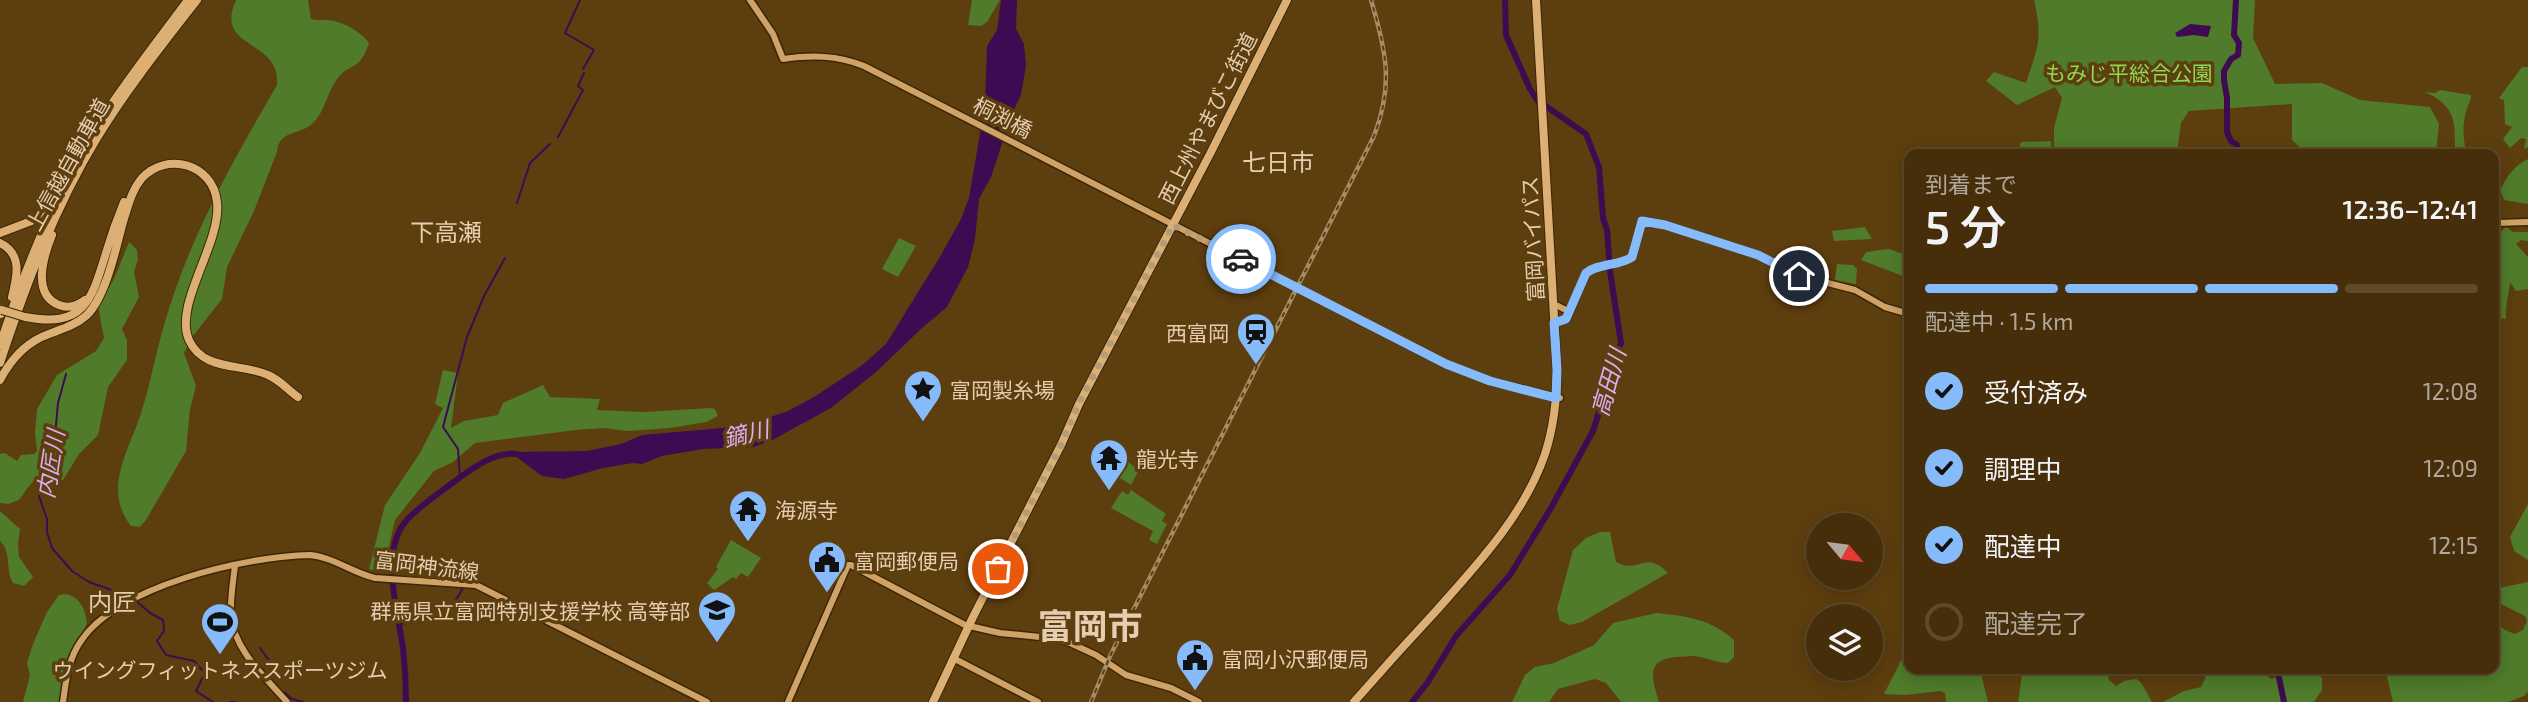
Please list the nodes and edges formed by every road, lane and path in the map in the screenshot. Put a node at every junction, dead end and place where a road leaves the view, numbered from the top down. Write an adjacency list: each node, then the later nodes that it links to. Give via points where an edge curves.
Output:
1 (188, 0): 6 (highway, 上信越自動車道)
2 (197, 0): 8 (highway, 上信越自動車道, via 122,100)
3 (750, 0): 11 (main road, 桐渕橋, via 783,59 819,56 853,61)
4 (1287, 0): 11 (highway, 西上州やまびこ街道)
5 (1538, 0): 7 (highway, 富岡バイパス)
6 (103, 117): 12 (highway, via 44,210 28,223); 20 (highway, 上信越自動車道, via 53,207)
7 (1545, 120): 15 (highway, 富岡バイパス); 19 (highway, 富岡バイパス)
8 (83, 162): 14 (highway, via 50,241 42,279 49,298 66,307 83,302); 21 (highway, 上信越自動車道, via 47,233)
9 (2528, 222): 10 (main road)
10 (2499, 223)
11 (1173, 225): 25 (main road, 桐渕橋, via 1446,364); 27 (highway, 西上州やまびこ街道)
12 (0, 233)
13 (0, 243): 20 (highway, via 12,251 17,269)
14 (100, 285): 14 (highway, via 116,222 136,178 162,161 180,159 196,164 214,180 222,210 191,314 192,336 207,354 270,371 298,397 265,374 207,359 189,340 187,312 217,214 215,191 198,170 168,164 140,181); 16 (highway, bridge, via 89,308 72,319 50,323); 24 (highway, via 86,315 26,346)
15 (1558, 306): 17 (main road); 19 (highway, 富岡バイパス)
16 (1, 311)
17 (1570, 312): 18 (main road, via 1591,269 1632,257 1642,221 1758,255 1793,274 1855,290); 19 (main road, via 1565,321)
18 (1904, 313)
19 (1556, 323): 23 (highway, 富岡バイパス); 25 (highway, 富岡バイパス)
20 (0, 343)
21 (0, 363)
22 (1547, 363): 23 (highway)
23 (1557, 370): 25 (highway, 富岡バイパス)
24 (0, 380)
25 (1558, 398): 36 (highway, 富岡バイパス, via 1542,461 1514,515 1478,563); 37 (highway, 富岡バイパス, via 1549,454 1518,518)
26 (235, 566): 29 (main road, 富岡神流線, via 177,581 104,617 75,651); 30 (main road, via 231,620 240,644); 31 (main road, 富岡神流線, via 310,555 375,578 467,583)
27 (969, 625): 28 (highway, 西上州やまびこ街道); 32 (main road, via 848,565); 35 (main road, via 1070,643 1126,675)
28 (953, 658): 33 (highway, 西上州やまびこ街道); 34 (main road)
29 (63, 702)
30 (287, 702)
31 (707, 702)
32 (788, 702)
33 (933, 702)
34 (1038, 702)
35 (1199, 702)
36 (1354, 702)
37 (1360, 702)

